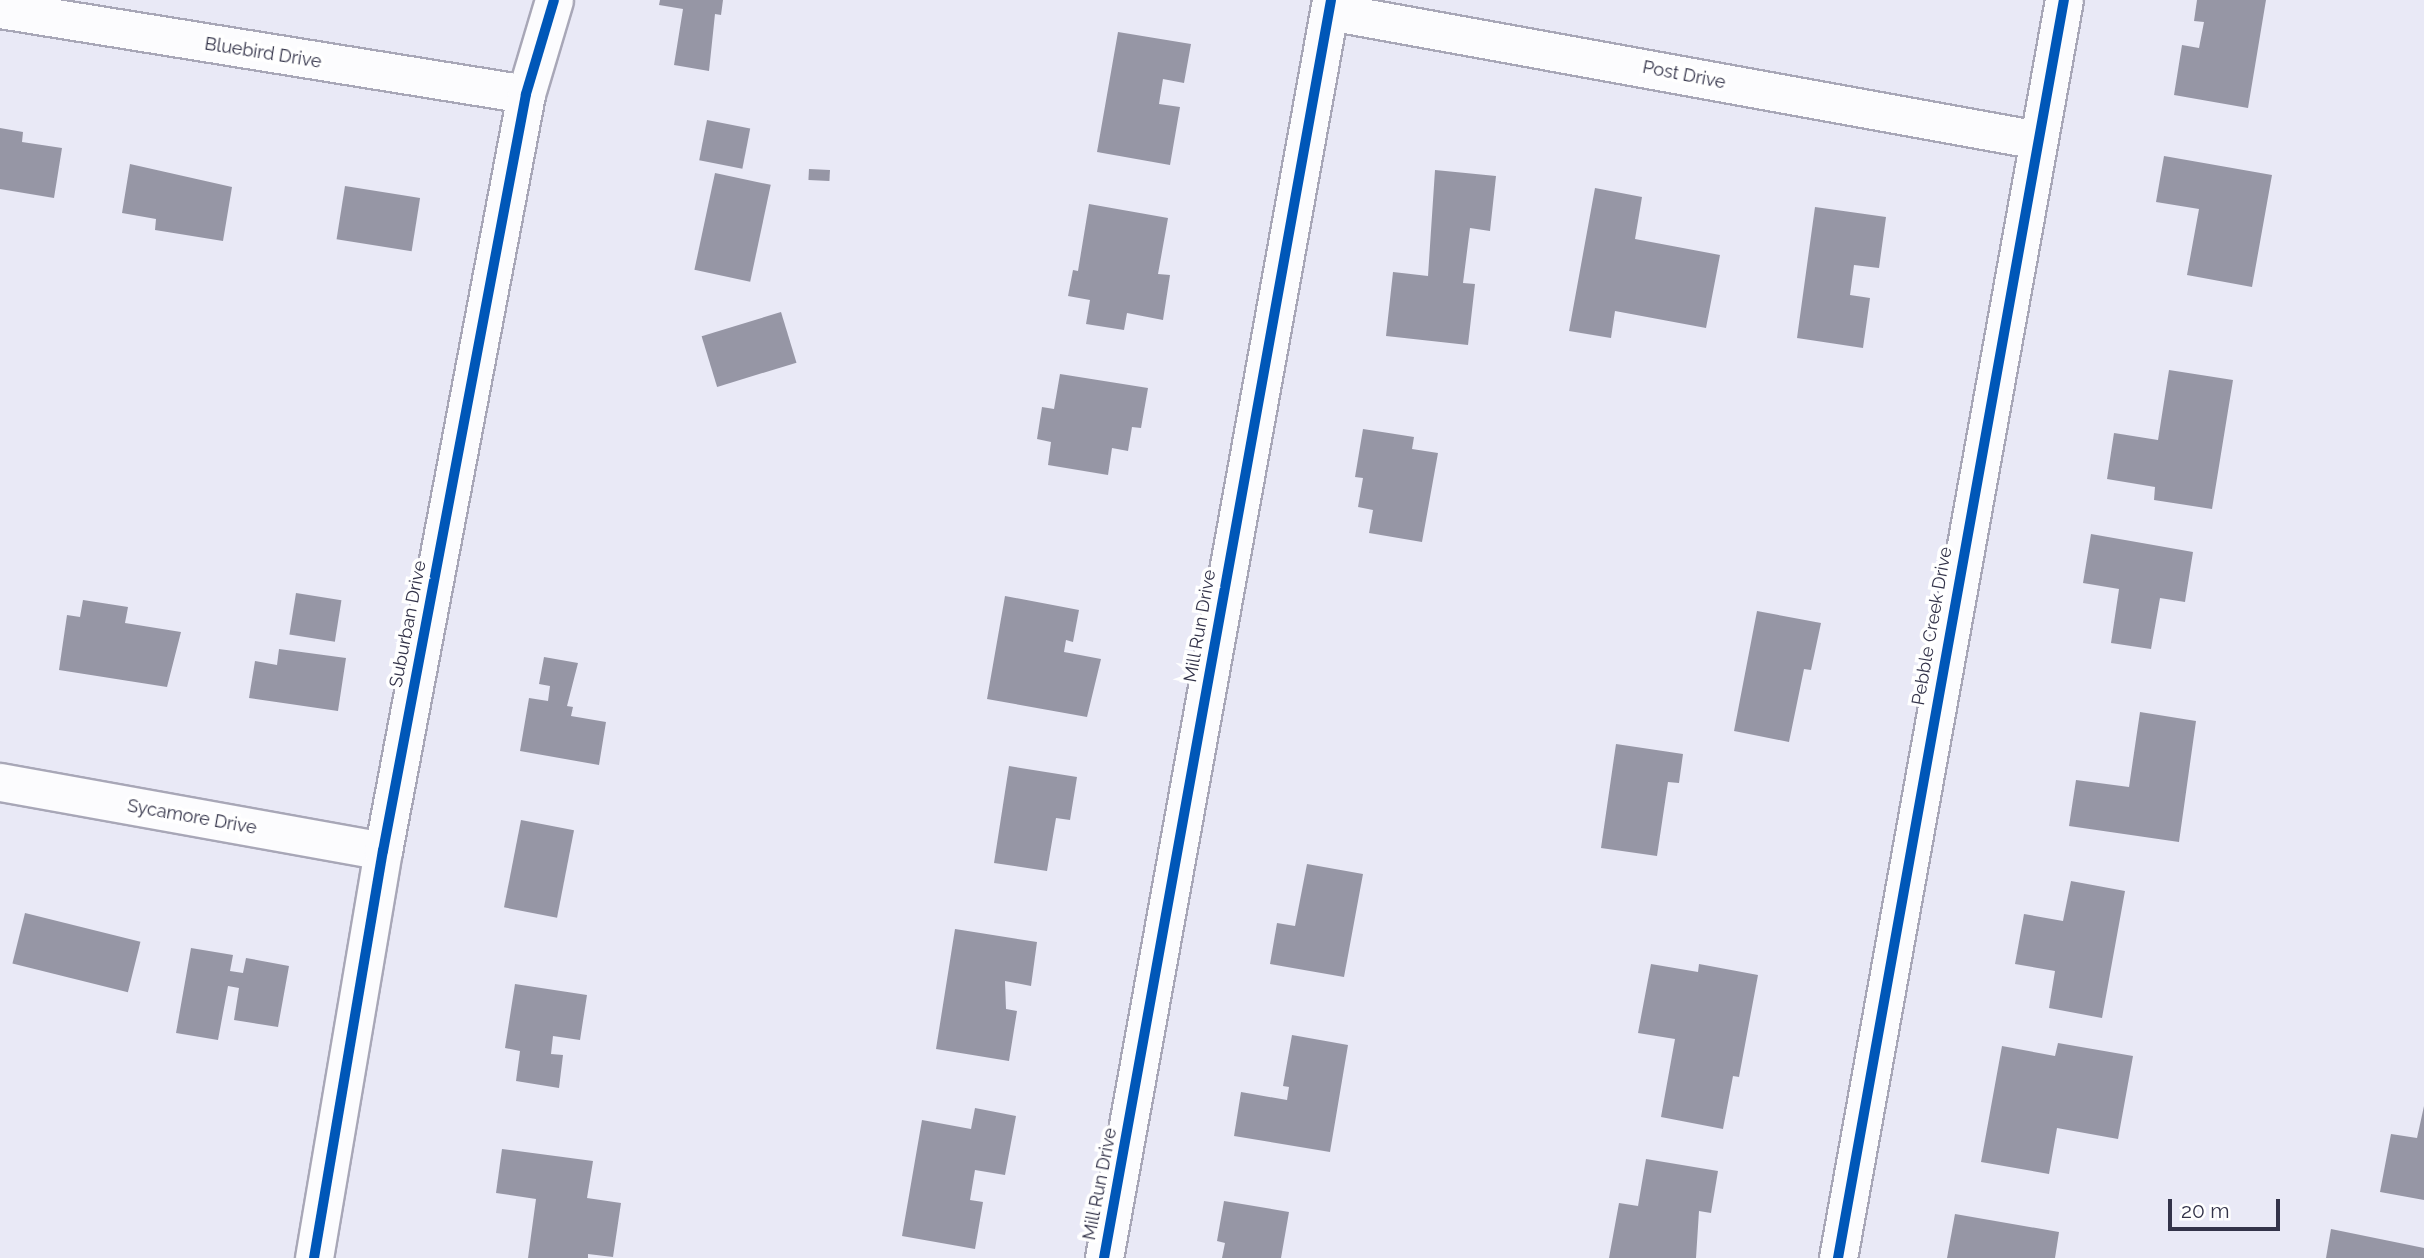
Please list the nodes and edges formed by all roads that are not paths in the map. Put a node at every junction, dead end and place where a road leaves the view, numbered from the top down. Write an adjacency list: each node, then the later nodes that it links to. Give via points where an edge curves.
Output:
1 (554, 0): 5 (street, Suburban Drive)
2 (2064, 0): 6 (street, Pebble Creek Drive)
3 (1330, 5): 6 (street, Post Drive); 10 (street, Mill Run Drive)
4 (0, 9): 5 (street, Bluebird Drive)
5 (526, 94): 8 (street, Suburban Drive)
6 (2038, 140): 11 (street, Pebble Creek Drive)
7 (0, 782): 8 (street, Sycamore Drive)
8 (383, 851): 9 (street, Suburban Drive)
9 (314, 1258)
10 (1104, 1258)
11 (1838, 1258)

